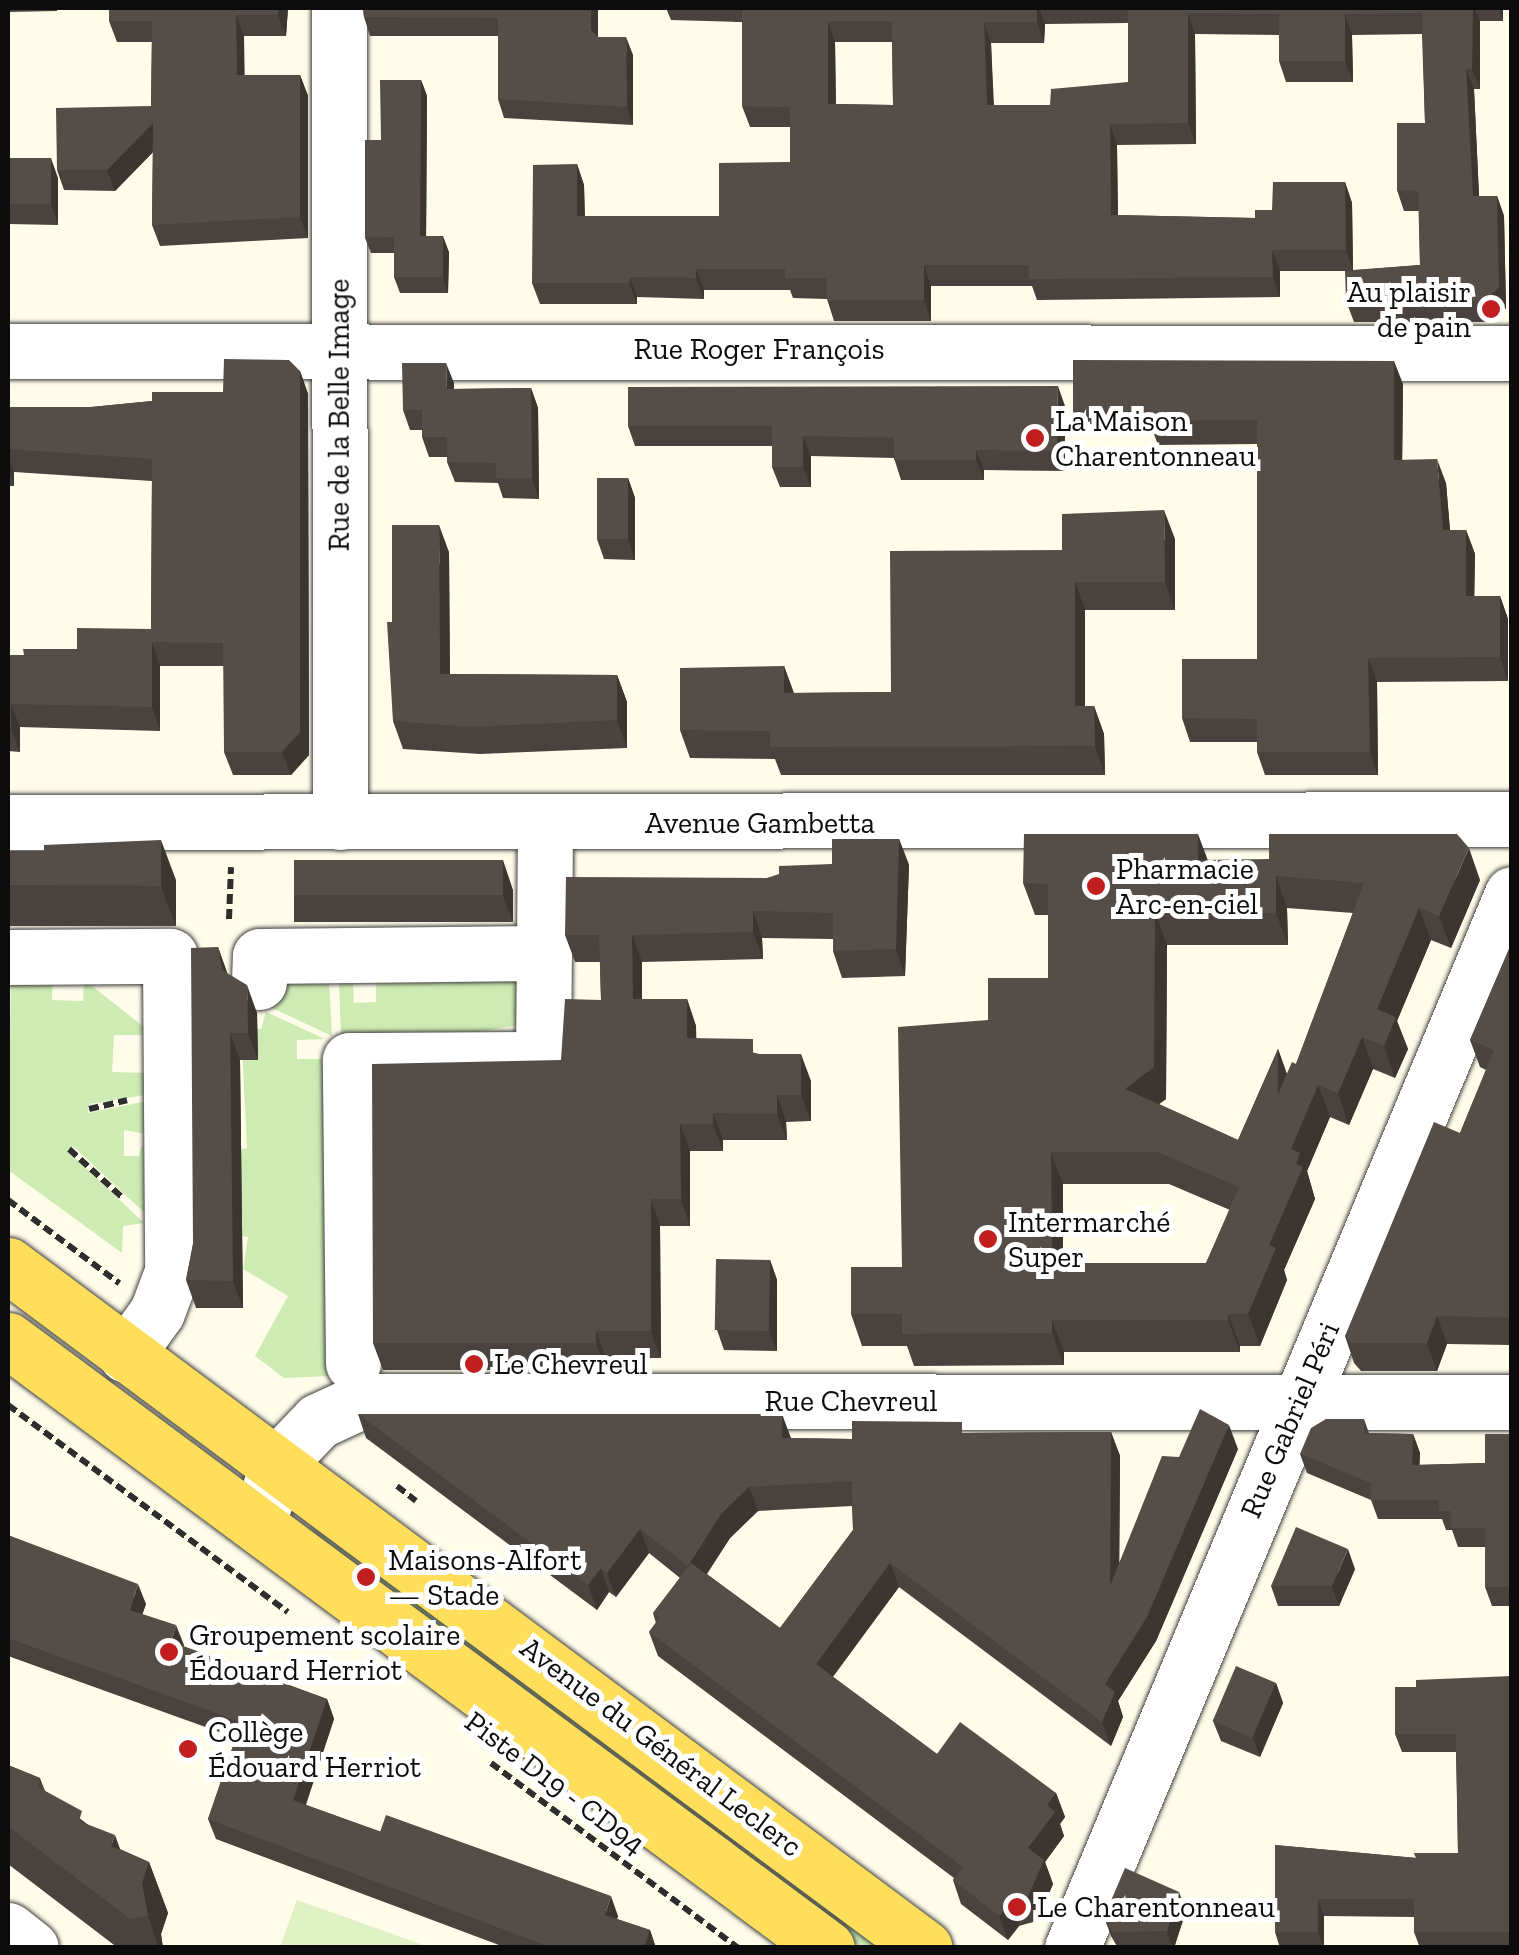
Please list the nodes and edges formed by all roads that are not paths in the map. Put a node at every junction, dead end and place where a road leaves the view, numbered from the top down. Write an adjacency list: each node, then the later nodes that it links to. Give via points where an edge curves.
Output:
1 (339, 8): 2 (street, Rue de la Belle Image)
2 (339, 348): 3 (street, Rue Roger François); 4 (street, Rue Roger François); 7 (street, Rue de la Belle Image)
3 (8, 351)
4 (1512, 353)
5 (1512, 819): 8 (street, Avenue Gambetta)
6 (8, 822): 7 (street, Avenue Gambetta)
7 (340, 822): 8 (street, Avenue Gambetta)
8 (545, 822): 10 (street)
9 (1512, 894): 17 (street, Rue Gabriel Péri)
10 (544, 953): 12 (street, via 260,956); 16 (street, via 543,1059 350,1060)
11 (8, 957): 15 (street, via 170,956 172,1272 157,1312)
12 (259, 982)
13 (8, 1265): 15 (main road, Avenue du Général Leclerc)
14 (8, 1340): 20 (main road, Avenue du Général Leclerc)
15 (126, 1354): 19 (main road, Avenue du Général Leclerc)
16 (352, 1363)
17 (1297, 1401): 18 (street, Rue Chevreul); 19 (street, Rue Chevreul, via 360,1401 318,1421); 25 (street, Rue Gabriel Péri)
18 (1512, 1402)
19 (278, 1462): 20 (street, Rue Chevreul); 24 (main road, Avenue du Général Leclerc)
20 (257, 1524): 23 (main road, Avenue du Général Leclerc)
21 (8, 1930): 22 (street)
22 (31, 1948)
23 (827, 1948)
24 (925, 1948)
25 (1072, 1948)

